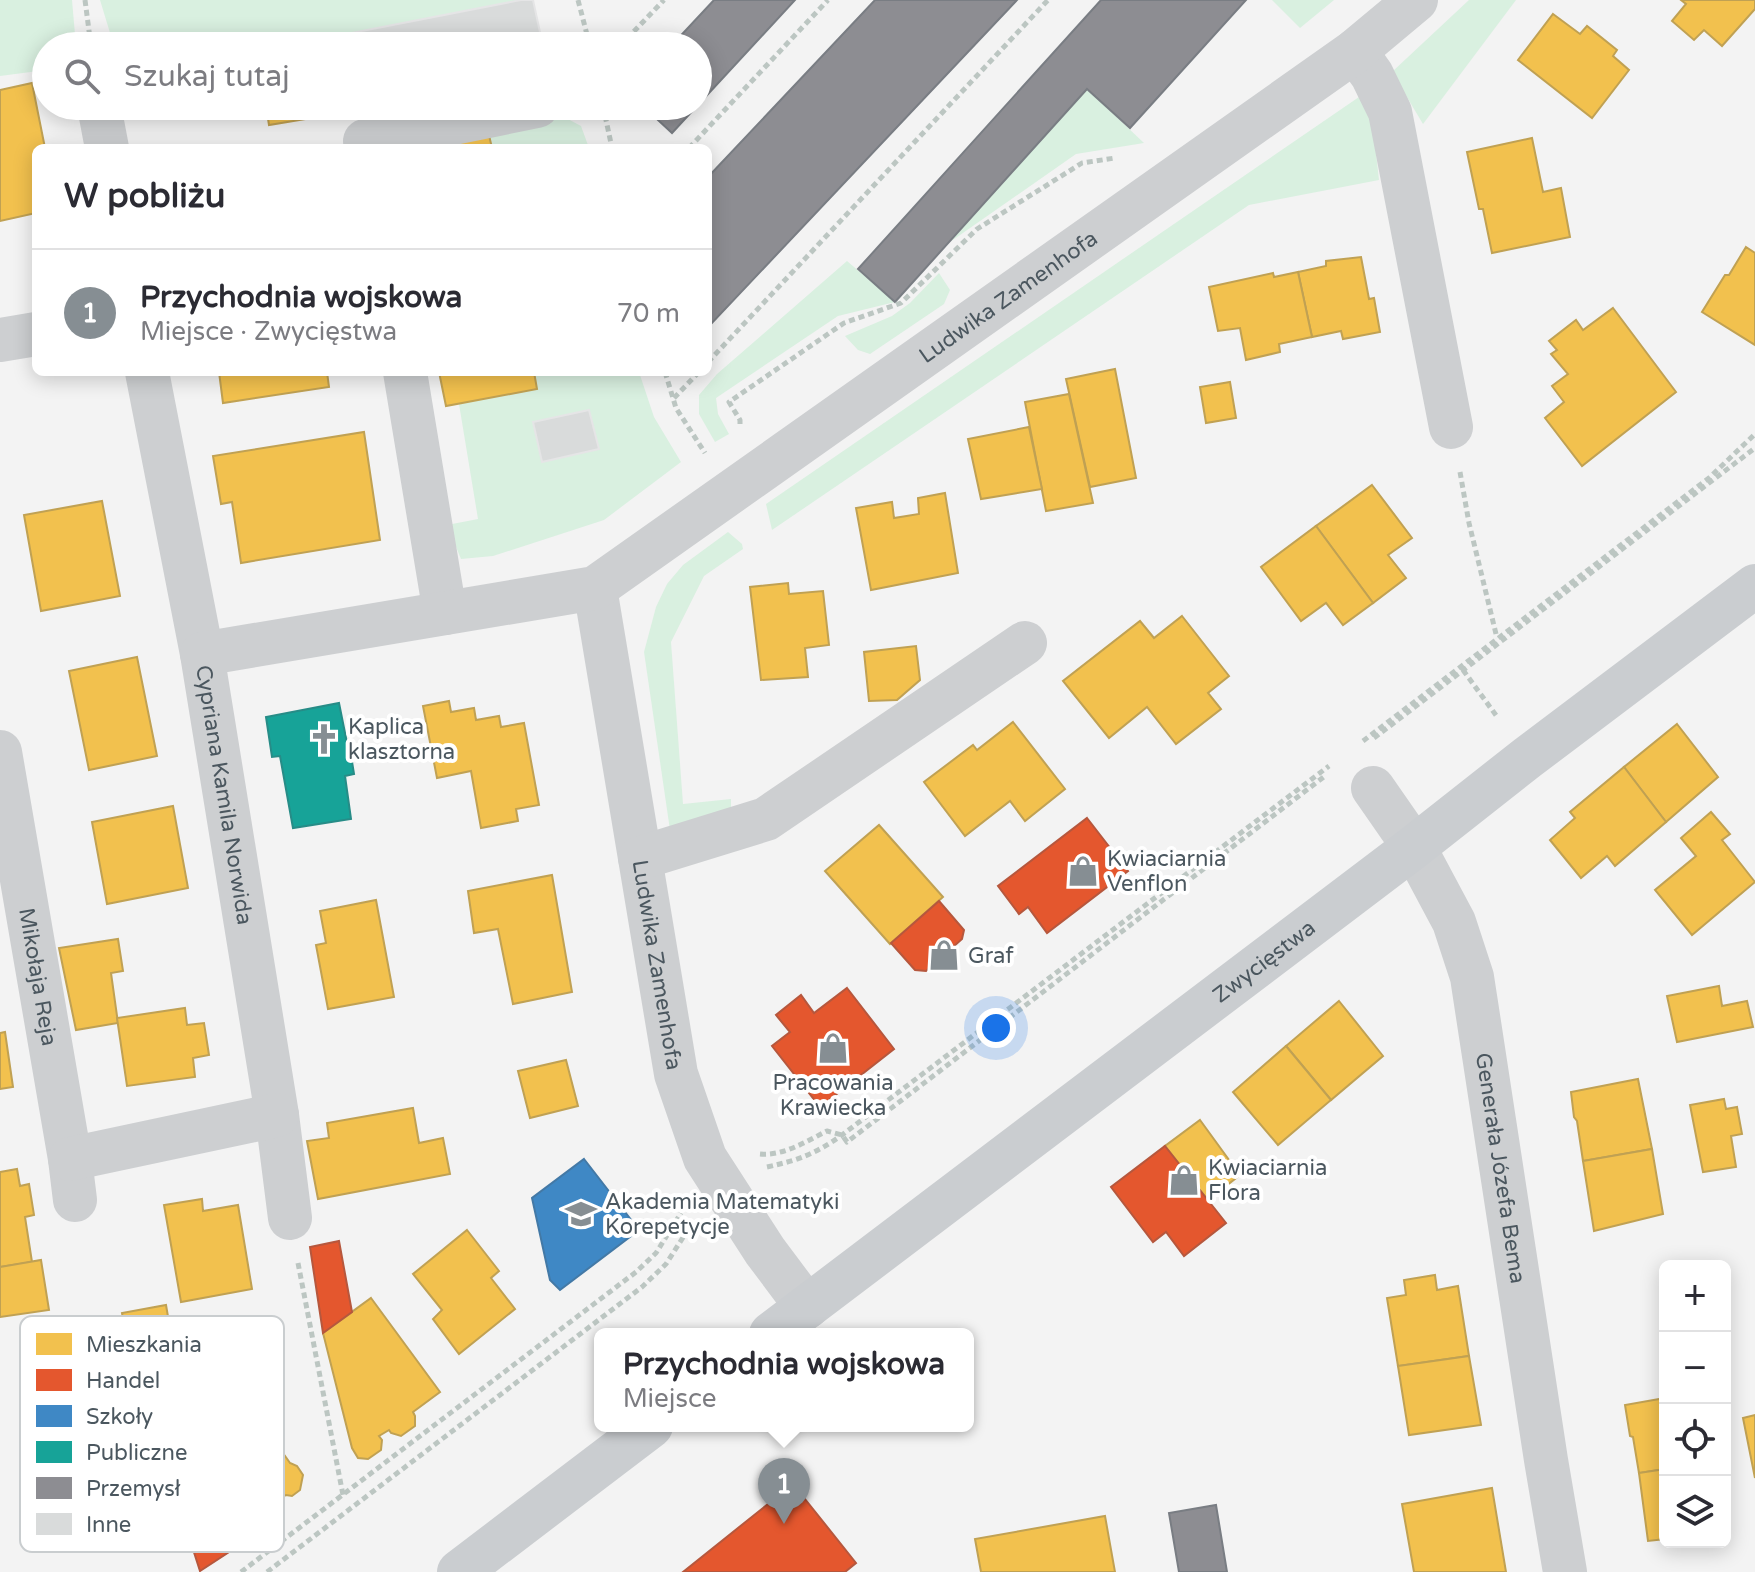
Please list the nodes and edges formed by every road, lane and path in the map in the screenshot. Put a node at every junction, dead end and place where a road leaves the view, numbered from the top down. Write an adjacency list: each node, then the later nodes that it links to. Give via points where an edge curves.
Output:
1 (85, 0): 7 (path)
2 (578, 0): 8 (path)
3 (664, 0): 9 (path)
4 (828, 0): 17 (path)
5 (1048, 0): 21 (path)
6 (1416, 0): 10 (street, Ludwika Zamenhofa)
7 (89, 32)
8 (586, 32)
9 (633, 32)
10 (1355, 51): 27 (street, via 1390,112); 31 (street, Ludwika Zamenhofa)
11 (102, 120): 14 (street)
12 (468, 120): 15 (street)
13 (606, 120): 16 (path)
14 (106, 144)
15 (366, 144)
16 (611, 144)
17 (693, 144)
18 (1125, 156): 28 (path, via 1082,163 977,229 901,303 844,323 729,402 740,420)
19 (32, 335): 20 (street)
20 (0, 340)
21 (712, 358)
22 (148, 376): 37 (street, Cypriana Kamila Norwida)
23 (406, 376): 34 (street)
24 (666, 376): 26 (path)
25 (695, 376): 26 (path)
26 (674, 398): 31 (path)
27 (1451, 427): 35 (path)
28 (739, 429)
29 (1755, 434): 35 (path, via 1709,478)
30 (1755, 448): 35 (path)
31 (728, 493): 33 (street, Ludwika Zamenhofa)
32 (1755, 586): 42 (main road, Zwycięstwa)
33 (595, 588): 34 (street, Ludwika Zamenhofa); 43 (street, Ludwika Zamenhofa)
34 (445, 613): 37 (street, Ludwika Zamenhofa)
35 (1497, 639): 38 (path)
36 (1025, 643): 43 (street, via 766,819)
37 (202, 654): 44 (street, Cypriana Kamila Norwida)
38 (1358, 744)
39 (0, 752): 44 (street, Mikołaja Reja, via 73,1179)
40 (1333, 764): 45 (path, via 842,1135 798,1160)
41 (1373, 788): 42 (street, Generała Józefa Bema)
42 (1414, 847): 47 (main road, Zwycięstwa); 56 (street, Generała Józefa Bema, via 1454,922 1472,977)
43 (640, 858): 45 (street, Ludwika Zamenhofa, via 676,1074 705,1158)
44 (277, 1115): 46 (street, Cypriana Kamila Norwida)
45 (719, 1181): 47 (street, Ludwika Zamenhofa); 50 (path, via 688,1190 671,1231 636,1272); 54 (path, via 675,1253 642,1287)
46 (290, 1218): 50 (path)
47 (807, 1307): 48 (main road, Zwycięstwa)
48 (779, 1328)
49 (643, 1432): 55 (main road)
50 (343, 1495): 51 (path)
51 (284, 1540)
52 (267, 1552): 53 (path)
53 (241, 1572)
54 (267, 1572)
55 (459, 1572)
56 (1565, 1572)

